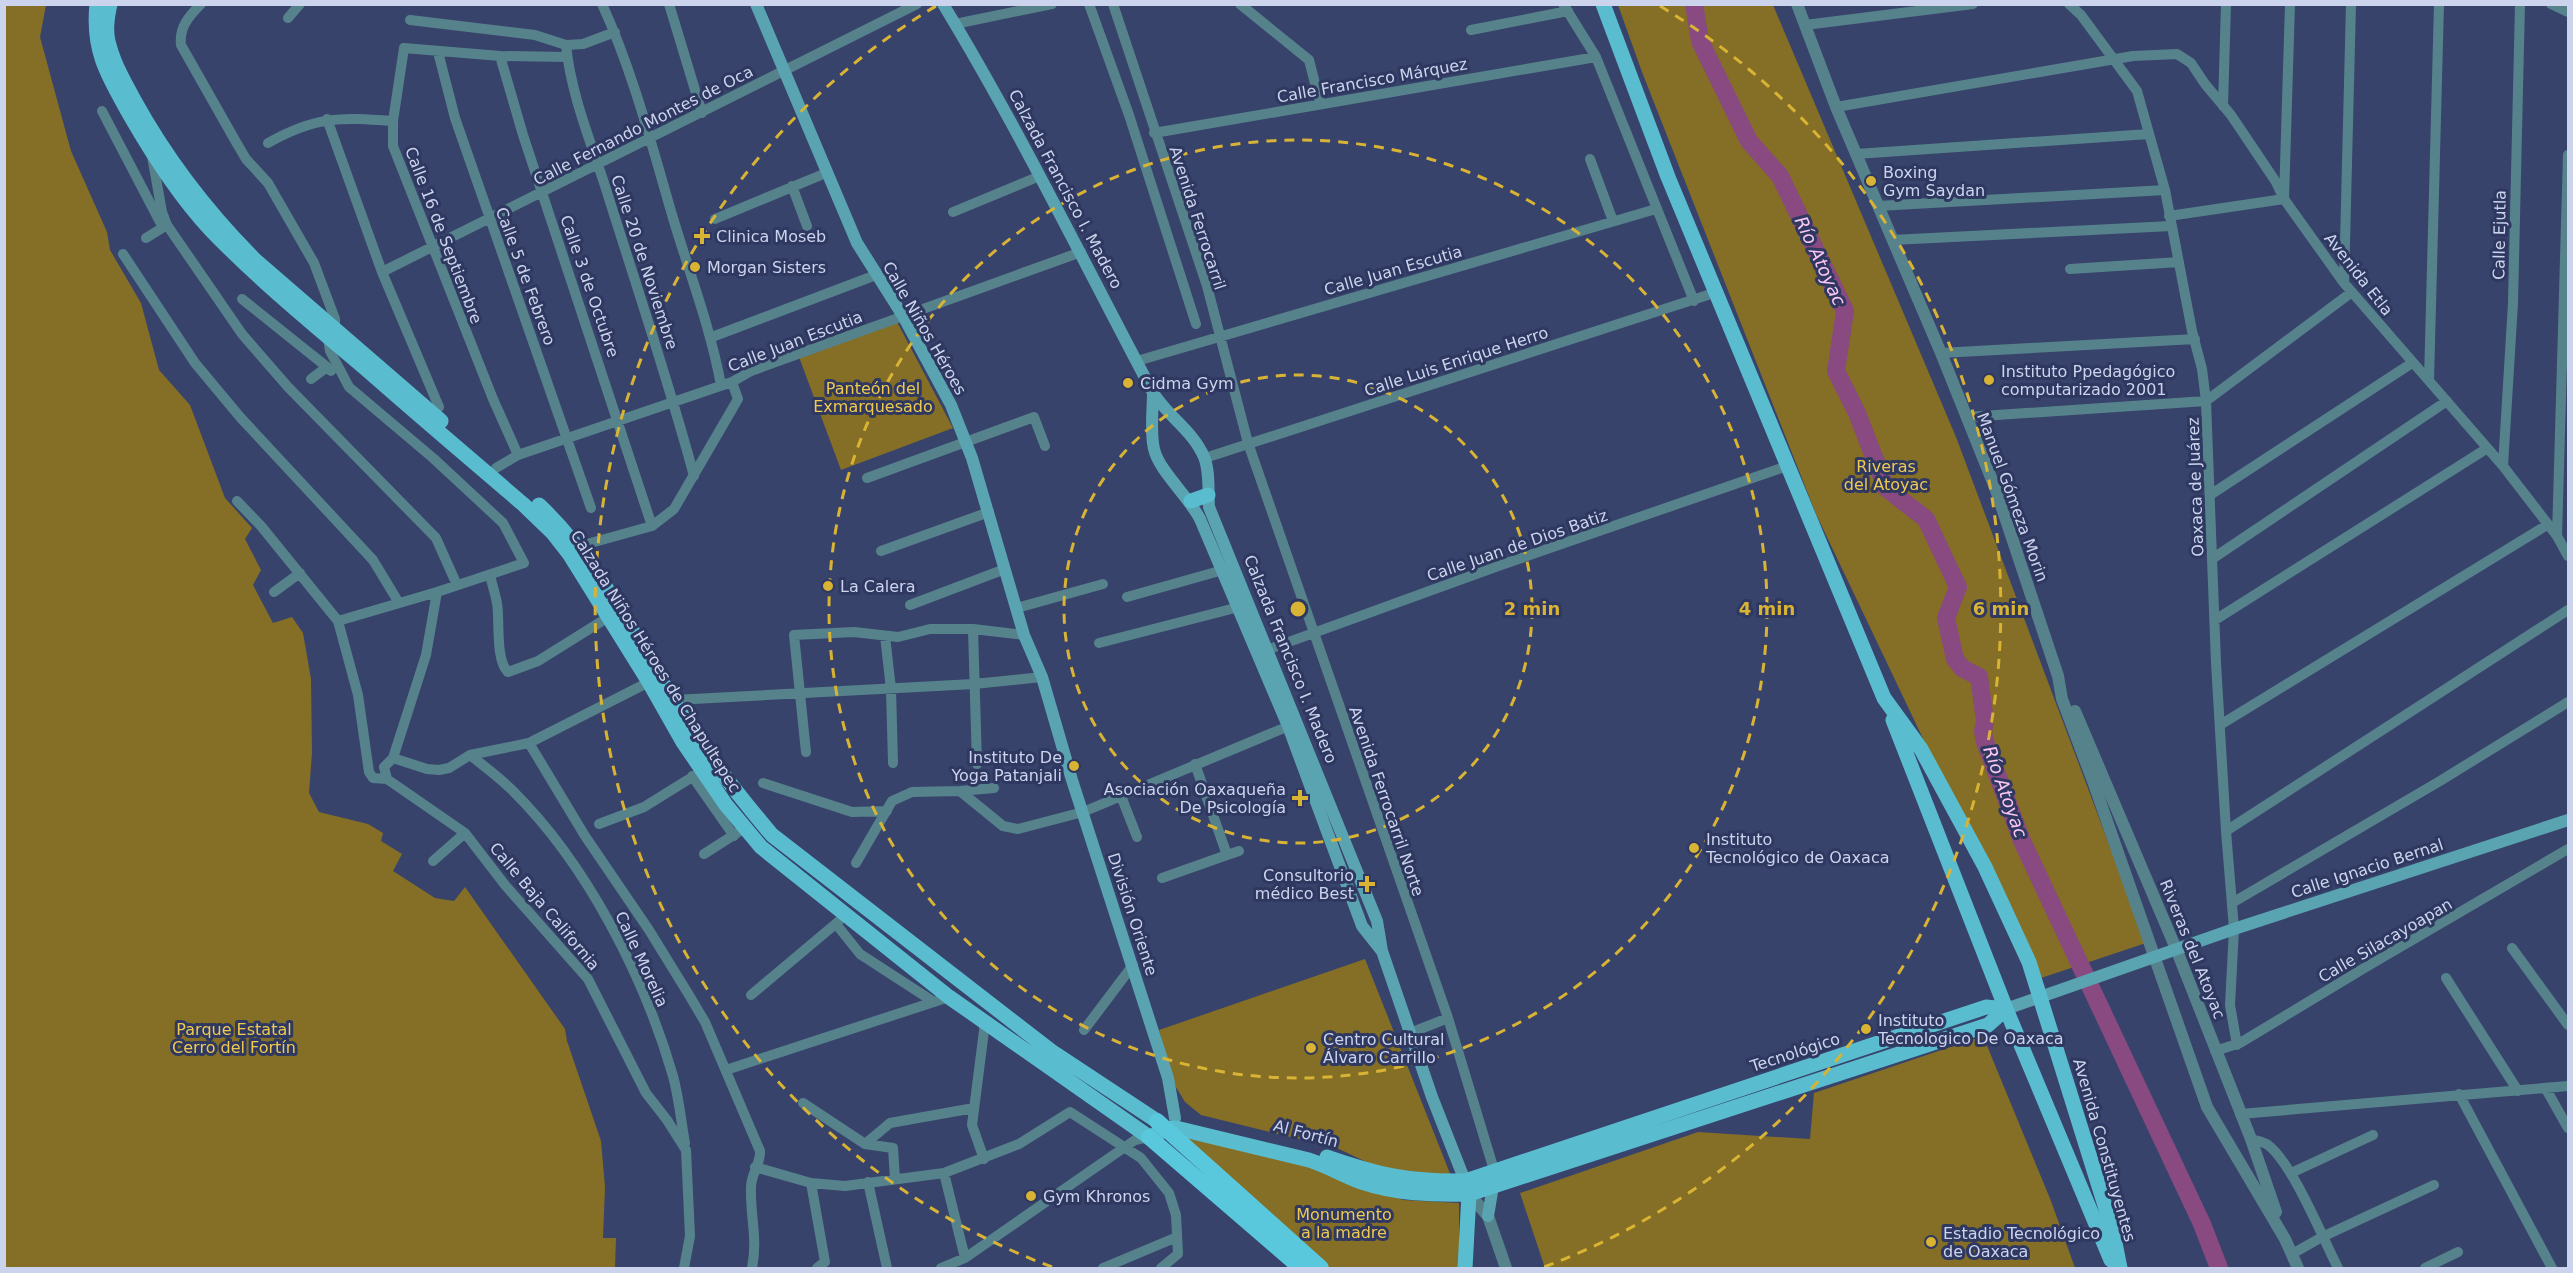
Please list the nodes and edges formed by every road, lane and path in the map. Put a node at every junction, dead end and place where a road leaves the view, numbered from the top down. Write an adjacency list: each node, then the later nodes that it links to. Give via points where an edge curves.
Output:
1 (97, 4): 52 (main road, Calzada Niños Héroes de Chapultepec, via 95,28 99,50 112,83)
2 (110, 4): 88 (main road, Calzada Niños Héroes de Chapultepec, via 108,39 116,66 183,179 230,235)
3 (201, 4): 88 (street, via 183,26 180,45 246,159 268,183 314,263 335,319)
4 (300, 4): 27 (street)
5 (602, 4): 33 (street)
6 (669, 4): 45 (street)
7 (756, 4): 40 (main road, Calle Niños Héroes)
8 (917, 4): 40 (street, Calle Fernando Montes de Oca)
9 (943, 4): 30 (main road, Calzada Francisco I. Madero)
10 (1052, 4): 30 (street)
11 (1089, 4): 87 (street)
12 (1113, 4): 48 (street, Avenida Ferrocarril)
13 (1240, 4): 41 (street, via 1310,60)
14 (1603, 4): 82 (main road)
15 (1797, 4): 31 (street, Manuel Gómeza Morin)
16 (1973, 4): 31 (street)
17 (2070, 4): 28 (street, Oaxaca de Juárez)
18 (2084, 4): 28 (street)
19 (2226, 4): 42 (street)
20 (2290, 4): 62 (street)
21 (2351, 4): 81 (street)
22 (2439, 4): 97 (street)
23 (2520, 4): 115 (street, Calle Ejutla)
24 (2551, 4): 26 (street)
25 (1566, 8): 32 (street); 38 (street)
26 (2568, 12)
27 (288, 18)
28 (2084, 18): 39 (street, Oaxaca de Juárez)
29 (410, 20): 34 (street, via 535,35)
30 (956, 24): 58 (main road, Calzada Francisco I. Madero)
31 (1805, 25): 43 (street, Manuel Gómeza Morin)
32 (1471, 30)
33 (615, 32): 34 (street, via 583,44); 50 (street)
34 (566, 45): 37 (street, Calle 20 de Noviembre)
35 (438, 52): 36 (street, Calle 16 de Septiembre); 47 (street, Calle 16 de Septiembre, via 404,48); 66 (street, Calle 5 de Febrero)
36 (500, 56): 37 (street, Calle 16 de Septiembre); 61 (street, Calle 3 de Octubre)
37 (567, 57): 56 (street, Calle 20 de Noviembre)
38 (1596, 57): 41 (street, Calle Francisco Márquez); 64 (street)
39 (2113, 60): 42 (street, Avenida Etla, via 2178,54 2192,63); 43 (street, Avenida Etla); 49 (street, Oaxaca de Juárez, via 2137,92)
40 (782, 71): 45 (street, Calle Fernando Montes de Oca); 57 (main road, Calle Niños Héroes)
41 (1320, 103): 48 (street, Calle Francisco Márquez)
42 (2223, 106): 62 (street, Avenida Etla)
43 (1836, 107): 53 (street, Manuel Gómeza Morin)
44 (102, 111): 70 (street)
45 (702, 113): 50 (street, Calle Fernando Montes de Oca)
46 (327, 119): 47 (street); 51 (street, via 306,124); 79 (street)
47 (393, 121): 74 (street, Calle 16 de Septiembre, via 393,146)
48 (1154, 133): 90 (street, Avenida Ferrocarril, via 1207,286)
49 (2149, 134): 53 (street); 60 (street, Oaxaca de Juárez)
50 (651, 140): 56 (street, Calle Fernando Montes de Oca); 89 (street)
51 (268, 143)
52 (152, 152): 70 (street); 88 (main road, Calzada Niños Héroes de Chapultepec, via 210,228 258,276)
53 (1856, 154): 63 (street, Manuel Gómeza Morin)
54 (2568, 155): 127 (street)
55 (1590, 159): 68 (street)
56 (598, 165): 61 (street, Calle Fernando Montes de Oca); 101 (street, Calle 20 de Noviembre)
57 (826, 173): 59 (street); 80 (main road, Calle Niños Héroes)
58 (1040, 176): 65 (street); 75 (main road, Calzada Francisco I. Madero)
59 (792, 186): 67 (street); 71 (street)
60 (2164, 190): 63 (street); 69 (street, Oaxaca de Juárez)
61 (543, 193): 66 (street, Calle Fernando Montes de Oca); 106 (street, Calle 3 de Octubre)
62 (2284, 199): 69 (street); 81 (street, Avenida Etla)
63 (1878, 206): 73 (street, Manuel Gómeza Morin)
64 (1656, 208): 68 (street, Calle Juan Escutia); 85 (street)
65 (953, 212)
66 (489, 219): 74 (street, Calle Fernando Montes de Oca); 107 (street, Calle 5 de Febrero)
67 (715, 219)
68 (1612, 221): 90 (street, Calle Juan Escutia)
69 (2170, 221): 73 (street); 77 (street, Oaxaca de Juárez)
70 (164, 226): 72 (street); 137 (street, via 242,334 288,387 436,538)
71 (807, 226)
72 (146, 238)
73 (1892, 240): 92 (street, Manuel Gómeza Morin)
74 (432, 248): 79 (street, Calle Fernando Montes de Oca); 112 (street, Calle 16 de Septiembre)
75 (1082, 252): 86 (street, Calle Juan Escutia); 93 (main road, Calzada Francisco I. Madero)
76 (123, 254): 141 (street, via 195,363 373,560)
77 (2179, 262): 78 (street); 91 (street, Oaxaca de Juárez)
78 (2070, 269)
79 (382, 272): 104 (street)
80 (876, 275): 86 (main road, Calle Niños Héroes); 89 (street)
81 (2344, 283): 83 (street, Avenida Etla)
82 (1716, 292): 85 (street, Calle Luis Enrique Herro); 114 (main road)
83 (2352, 292): 94 (street, Avenida Etla); 102 (street)
84 (242, 299): 95 (street)
85 (1694, 301): 109 (street, Calle Luis Enrique Herro)
86 (903, 316): 98 (street, Calle Juan Escutia, via 751,371); 108 (main road, Calle Niños Héroes)
87 (1196, 324)
88 (332, 333): 99 (street, via 330,351); 116 (main road, Calzada Niños Héroes de Chapultepec); 146 (main road, Calzada Niños Héroes de Chapultepec, via 552,532)
89 (712, 338): 98 (street)
90 (1219, 338): 93 (street, Calle Juan Escutia); 109 (street, Avenida Ferrocarril)
91 (2195, 339): 92 (street); 102 (street, Oaxaca de Juárez)
92 (1941, 353): 105 (street, Manuel Gómeza Morin)
93 (1137, 362): 100 (main road, Calzada Francisco I. Madero)
94 (2412, 363): 97 (street, Avenida Etla); 120 (street)
95 (327, 367): 96 (street); 99 (street)
96 (311, 379)
97 (2429, 380): 103 (street, Avenida Etla)
98 (727, 384): 101 (street, Calle Juan Escutia); 117 (street, via 738,399)
99 (349, 387): 135 (street, via 503,523 524,563)
100 (1153, 392): 113 (main road, Calzada Francisco I. Madero, via 1193,437); 122 (main road, Calzada Francisco I. Madero, via 1154,450 1168,475)
101 (674, 401): 106 (street, Calle Juan Escutia); 117 (street, Calle 20 de Noviembre)
102 (2206, 401): 105 (street); 120 (street, Oaxaca de Juárez)
103 (2447, 401): 111 (street, Avenida Etla); 131 (street)
104 (439, 408)
105 (1967, 417): 155 (street, Manuel Gómeza Morin, via 1996,490)
106 (619, 419): 107 (street, Calle Juan Escutia); 126 (street, Calle 3 de Octubre)
107 (567, 438): 112 (street, Calle Juan Escutia); 123 (street, Calle 5 de Febrero)
108 (966, 441): 110 (street, via 1034,417); 118 (street); 124 (main road, Calle Niños Héroes)
109 (1248, 443): 113 (street, Calle Luis Enrique Herro); 150 (street, Avenida Ferrocarril Norte)
110 (1045, 446)
111 (2486, 449): 115 (street, Avenida Etla); 147 (street)
112 (518, 455): 116 (street)
113 (1205, 458): 119 (main road, Calzada Francisco I. Madero)
114 (1787, 466): 150 (street, Calle Juan de Dios Batiz); 161 (main road)
115 (2504, 466): 125 (street, Avenida Etla)
116 (496, 468): 128 (main road, Calzada Niños Héroes de Chapultepec)
117 (694, 476): 126 (street, via 674,509)
118 (867, 478)
119 (1208, 495): 122 (main road); 154 (main road, Calzada Francisco I. Madero)
120 (2210, 495): 131 (street, Oaxaca de Juárez)
121 (237, 501): 134 (street)
122 (1191, 501): 133 (main road, Calzada Francisco I. Madero)
123 (591, 508)
124 (989, 512): 129 (street); 132 (main road, Calle Niños Héroes)
125 (2547, 525): 127 (street, Avenida Etla); 165 (street)
126 (652, 526): 128 (street)
127 (2557, 536): 130 (street, Avenida Etla)
128 (580, 548): 162 (main road, Calzada Niños Héroes de Chapultepec)
129 (881, 551)
130 (2568, 556)
131 (2212, 559): 147 (street, Oaxaca de Juárez)
132 (1005, 569): 142 (street); 143 (main road, Calle Niños Héroes)
133 (1223, 570): 140 (street); 144 (main road, Calzada Francisco I. Madero)
134 (300, 573): 138 (street); 148 (street)
135 (490, 575): 137 (street); 146 (street, via 497,603 501,656 508,672 538,661)
136 (1103, 584): 143 (street)
137 (457, 585): 139 (street)
138 (274, 592)
139 (437, 592): 141 (street); 169 (street, via 426,655)
140 (1127, 597)
141 (399, 603): 148 (street)
142 (910, 605)
143 (1017, 608): 151 (main road, Calle Niños Héroes)
144 (1239, 608): 153 (street); 154 (main road, Calzada Francisco I. Madero)
145 (2568, 610): 183 (street)
146 (607, 618): 157 (main road, Calzada Niños Héroes de Chapultepec)
147 (2215, 620): 165 (street, Oaxaca de Juárez)
148 (338, 621): 174 (street, Calle Baja California, via 358,695 369,772 373,778)
149 (973, 629): 151 (street); 152 (street, via 930,629); 158 (street)
150 (1312, 633): 154 (street, Calle Juan de Dios Batiz); 205 (street, Avenida Ferrocarril Norte)
151 (1024, 635): 156 (main road, Calle Niños Héroes)
152 (885, 636): 159 (street); 160 (street, via 854,632 794,635)
153 (1099, 643)
154 (1262, 651): 164 (main road, Calzada Francisco I. Madero)
155 (2058, 676): 198 (street, Riveras del Atoyac); 243 (street, Manuel Gómeza Morin, via 2062,699 2207,1107)
156 (1042, 677): 158 (street); 180 (main road, División Oriente)
157 (649, 682): 166 (street); 173 (main road, Calzada Niños Héroes de Chapultepec)
158 (974, 684): 159 (street); 171 (street)
159 (891, 689): 160 (street); 170 (street)
160 (801, 695): 162 (street); 167 (street)
161 (1884, 698): 204 (main road); 258 (main road, Avenida Constituyentes, via 1921,749 1985,867 2029,962 2112,1228)
162 (674, 700): 224 (main road, Calzada Niños Héroes de Chapultepec, via 737,794 772,835)
163 (2568, 702): 194 (street)
164 (1292, 724): 172 (street); 209 (main road, Calzada Francisco I. Madero, via 1362,926 1382,951)
165 (2220, 725): 183 (street, Oaxaca de Juárez)
166 (529, 743): 168 (street); 214 (street, via 705,1022)
167 (806, 752)
168 (470, 754): 169 (street, via 439,770); 228 (street, Calle Morelia, via 512,789 554,837 609,920 656,1025 674,1078)
169 (393, 758): 174 (street, via 384,767)
170 (893, 763)
171 (977, 764)
172 (1195, 764): 178 (street); 190 (street)
173 (697, 774): 182 (street, via 644,807); 184 (main road, Calzada Niños Héroes de Chapultepec, via 726,805)
174 (387, 779): 185 (street, Calle Baja California)
175 (763, 783): 179 (street, via 852,812)
176 (994, 788): 177 (street)
177 (960, 791): 179 (street, via 912,792 892,801); 180 (street, via 1003,826 1018,829)
178 (1121, 796): 180 (street); 186 (street)
179 (887, 810): 192 (street)
180 (1083, 812): 199 (main road, División Oriente)
181 (2568, 820): 196 (main road, Calle Ignacio Bernal)
182 (599, 824)
183 (2226, 831): 194 (street, Oaxaca de Juárez)
184 (740, 832): 189 (street); 195 (main road, Calzada Niños Héroes de Chapultepec)
185 (465, 833): 191 (street); 228 (street, Calle Baja California, via 588,979 646,1093)
186 (1137, 837)
187 (2568, 849): 210 (street, Calle Silacayoapan)
188 (1239, 851): 190 (street)
189 (704, 854)
190 (1227, 855): 193 (street)
191 (433, 861)
192 (856, 863)
193 (1162, 878)
194 (2232, 903): 196 (street, Oaxaca de Juárez)
195 (841, 920): 201 (street); 202 (main road, Calzada Niños Héroes de Chapultepec); 203 (street, via 860,954)
196 (2234, 929): 198 (main road, Calle Ignacio Bernal); 210 (street, Oaxaca de Juárez, via 2230,1005)
197 (2512, 948): 207 (street)
198 (2177, 951): 204 (main road, Calle Ignacio Bernal); 211 (street, Riveras del Atoyac)
199 (1133, 965): 208 (street); 224 (main road, División Oriente, via 1168,1078)
200 (2446, 978): 217 (street)
201 (751, 995)
202 (949, 997): 203 (street); 206 (main road, Calzada Niños Héroes de Chapultepec)
203 (934, 1002): 214 (street)
204 (2006, 1009): 212 (main road, Tecnológico, via 1986,1007); 213 (main road, Tecnológico, via 1988,1025); 258 (main road)
205 (1448, 1018): 209 (street); 234 (street, Avenida Ferrocarril Norte)
206 (985, 1023): 220 (street); 224 (main road, Calzada Niños Héroes de Chapultepec)
207 (2568, 1024)
208 (1084, 1030)
209 (1410, 1033): 239 (main road, Calzada Francisco I. Madero)
210 (2236, 1045): 211 (street, Calle Silacayoapan)
211 (2214, 1051): 221 (street, Riveras del Atoyac)
212 (1847, 1054): 213 (main road); 222 (main road, Tecnológico)
213 (1852, 1069): 222 (main road, Tecnológico)
214 (726, 1070): 231 (street, via 760,1151 761,1159)
215 (2568, 1086): 216 (street)
216 (2546, 1089): 217 (street); 223 (street)
217 (2518, 1091): 218 (street)
218 (2459, 1094): 221 (street); 262 (street)
219 (803, 1103): 227 (street)
220 (974, 1108): 227 (street, via 890,1124); 229 (street, via 972,1125)
221 (2240, 1114): 226 (street, Riveras del Atoyac)
222 (1650, 1127): 234 (main road, Tecnológico)
223 (2568, 1128)
224 (1156, 1132): 229 (street, via 1070,1112 1019,1144); 230 (highway); 230 (street, División Oriente); 239 (main road, Al Fortín, via 1309,1160 1390,1190 1440,1195); 241 (street, via 1142,1158 1169,1193); 246 (street); 255 (highway)
225 (2373, 1135): 233 (street)
226 (2250, 1139): 233 (street, via 2270,1147); 243 (street, Riveras del Atoyac)
227 (865, 1144): 235 (street, via 893,1148)
228 (686, 1150): 247 (street, Calle Baja California, via 690,1236)
229 (984, 1159): 232 (street)
230 (1182, 1164): 254 (highway)
231 (755, 1167): 237 (street); 248 (street, via 750,1186 756,1248)
232 (944, 1173): 235 (street); 246 (street)
233 (2290, 1173): 242 (street)
234 (1493, 1178): 239 (main road, Tecnológico); 240 (main road)
235 (895, 1179): 236 (street)
236 (868, 1182): 237 (street, via 845,1186); 250 (street)
237 (811, 1183): 249 (street, via 825,1262)
238 (2434, 1185): 242 (street)
239 (1467, 1187): 240 (street); 256 (main road, Calzada Francisco I. Madero)
240 (1488, 1216): 257 (street)
241 (1177, 1237): 252 (street); 253 (street, via 1178,1254)
242 (2322, 1237): 245 (street); 260 (street)
243 (2285, 1239): 245 (street)
244 (2458, 1252): 261 (street)
245 (2292, 1254): 259 (street)
246 (965, 1258): 251 (street)
247 (684, 1269)
248 (752, 1269)
249 (817, 1269)
250 (887, 1269)
251 (941, 1269)
252 (1103, 1269)
253 (1161, 1269)
254 (1301, 1269)
255 (1321, 1269)
256 (1465, 1269)
257 (1506, 1269)
258 (2117, 1269)
259 (2298, 1269)
260 (2338, 1269)
261 (2425, 1269)
262 (2552, 1269)

